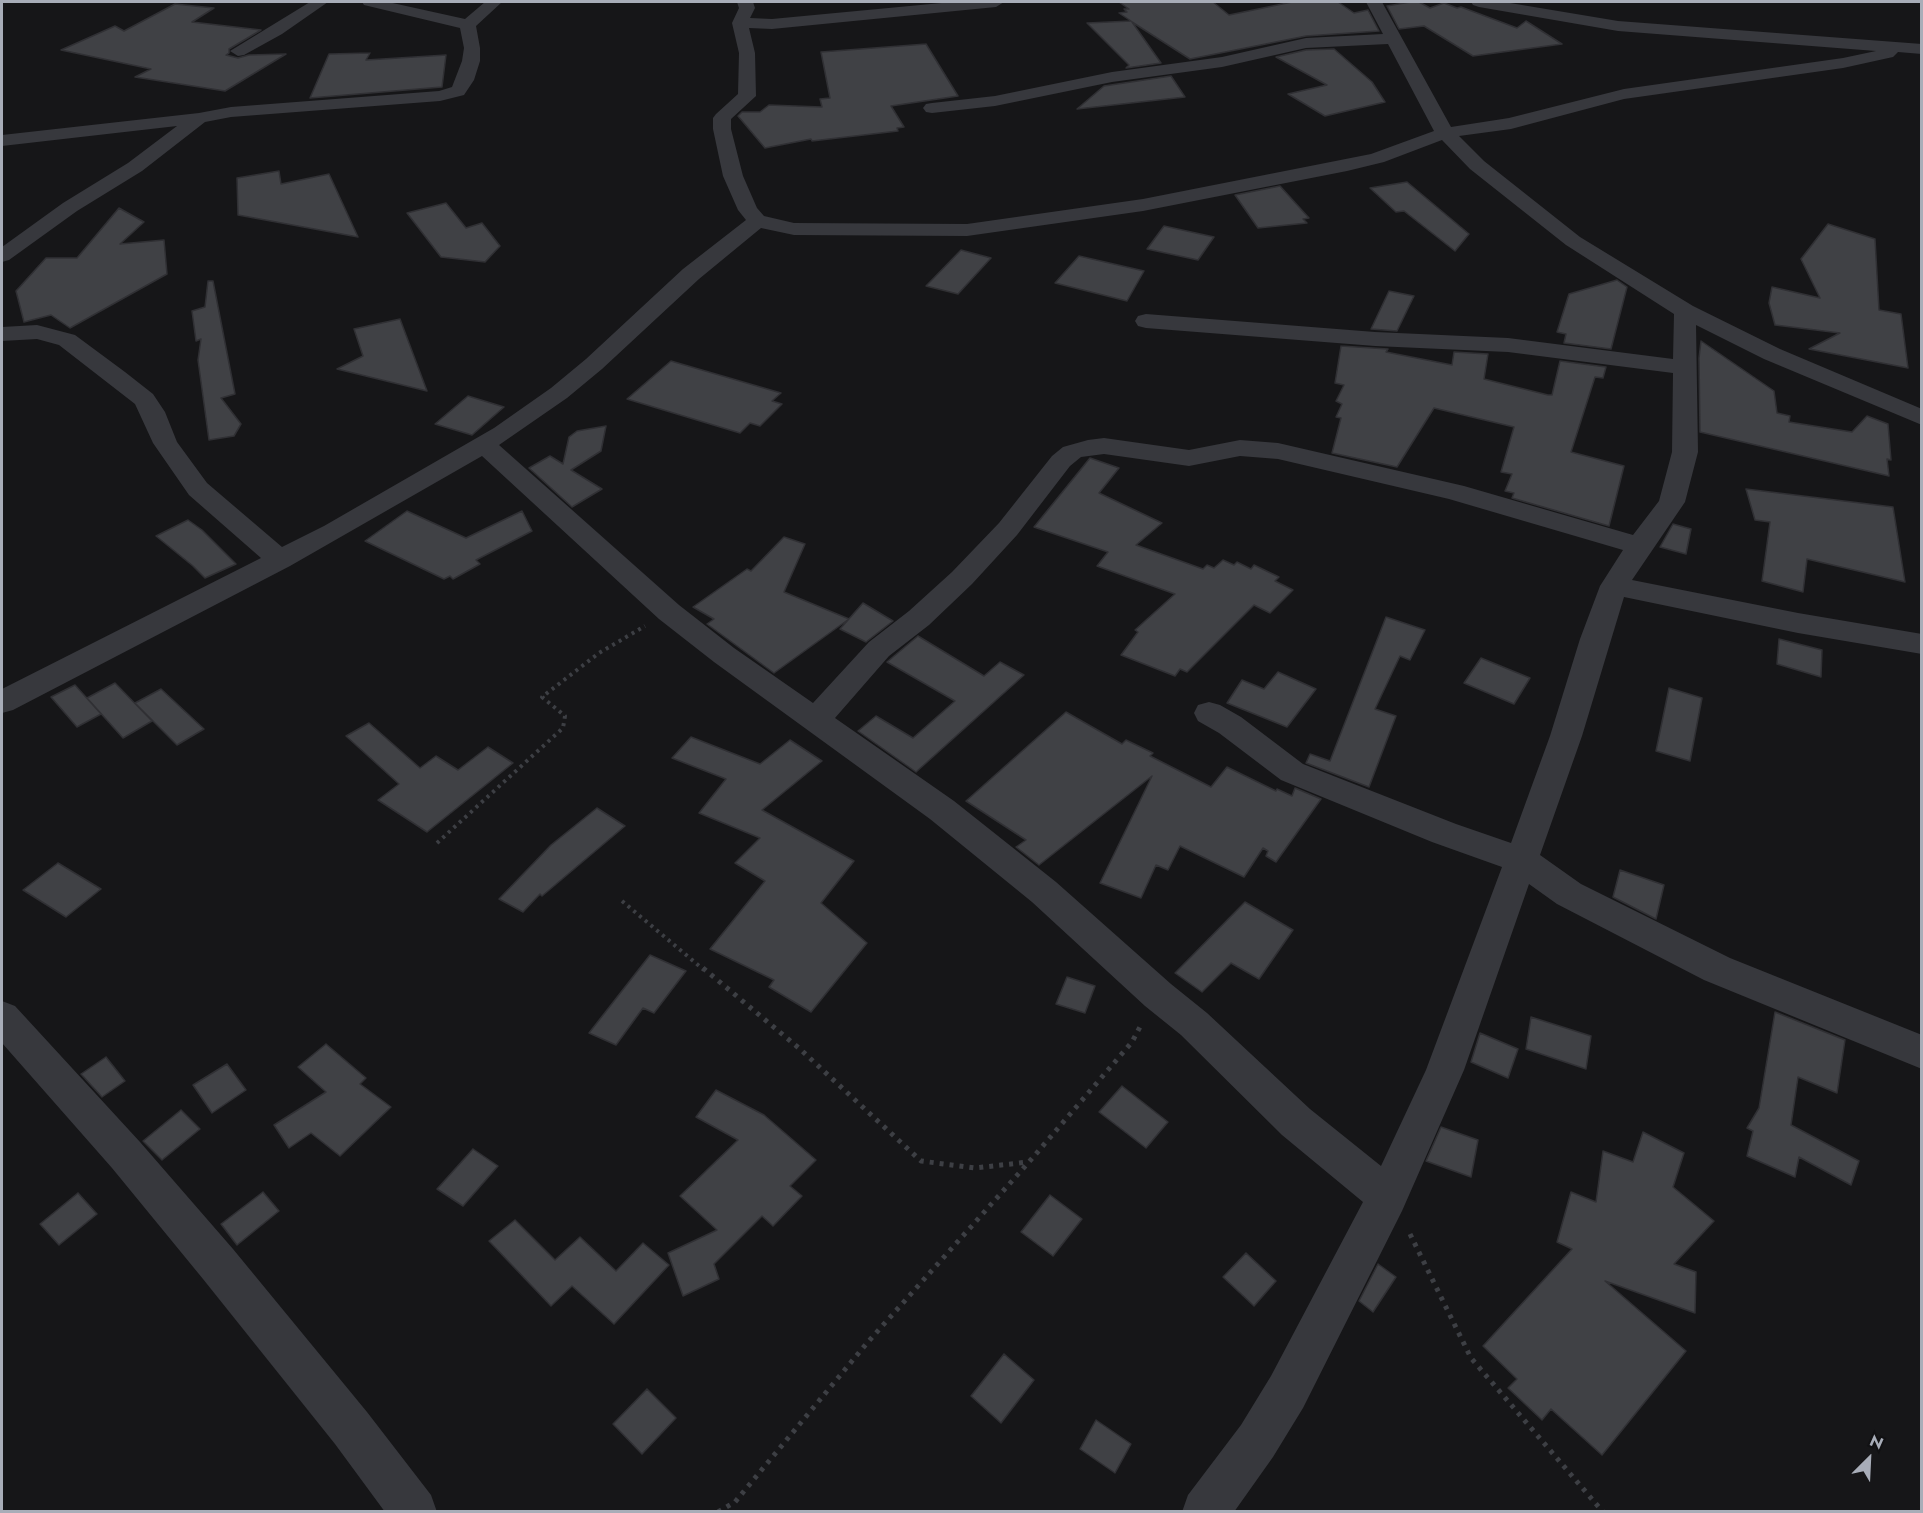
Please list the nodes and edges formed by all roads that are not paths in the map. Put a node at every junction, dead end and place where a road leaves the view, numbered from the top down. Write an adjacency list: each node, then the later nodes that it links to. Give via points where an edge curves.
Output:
1 (320, 2): 12 (street)
2 (370, 2): 8 (street)
3 (494, 2): 8 (street)
4 (996, 2): 7 (street, via 772,24)
5 (1374, 2): 9 (street)
6 (1479, 2): 10 (street, via 1617,26)
7 (742, 12): 17 (street, via 747,96 722,118 722,129 734,176 748,210)
8 (468, 25): 14 (street, via 471,61 458,91 418,99 231,112)
9 (1392, 39): 13 (street, via 1306,43 1222,62); 15 (street)
10 (1895, 46): 11 (street); 15 (street, via 1887,53 1843,63 1624,94 1510,123)
11 (1922, 49)
12 (238, 51)
13 (932, 108)
14 (200, 118): 16 (street); 18 (street, via 135,167)
15 (1445, 133): 17 (street, via 1347,165 1143,205 1010,225 897,231 794,229); 19 (street, via 1477,165 1573,241)
16 (2, 140)
17 (757, 221): 24 (street, via 691,274 559,393)
18 (2, 256)
19 (1685, 311): 22 (street); 23 (street, via 1820,376)
20 (1146, 321): 22 (street, via 1508,345)
21 (2, 334): 26 (street, via 37,332 67,340 117,377 144,399 165,443 198,489)
22 (1684, 367): 25 (street, via 1685,452 1679,480 1672,502)
23 (1922, 418)
24 (483, 444): 26 (street); 31 (street, via 669,612)
25 (1639, 546): 27 (street); 31 (street, via 1455,492 1278,452 1240,448 1189,458 1104,446 1088,448 1072,452 1061,461 1008,529 962,578 879,649)
26 (280, 560): 29 (street)
27 (1614, 586): 28 (street); 32 (street)
28 (1922, 645)
29 (2, 702)
30 (1209, 713): 32 (street, via 1292,772)
31 (815, 720): 35 (street, via 942,810 1044,892 1210,1038 1296,1122)
32 (1521, 860): 34 (street, via 1569,894 1716,969); 35 (street, via 1445,1071)
33 (2, 1017): 36 (street, via 218,1264)
34 (1922, 1053)
35 (1388, 1197): 37 (street, via 1287,1392)
36 (414, 1512)
37 (1205, 1512)

